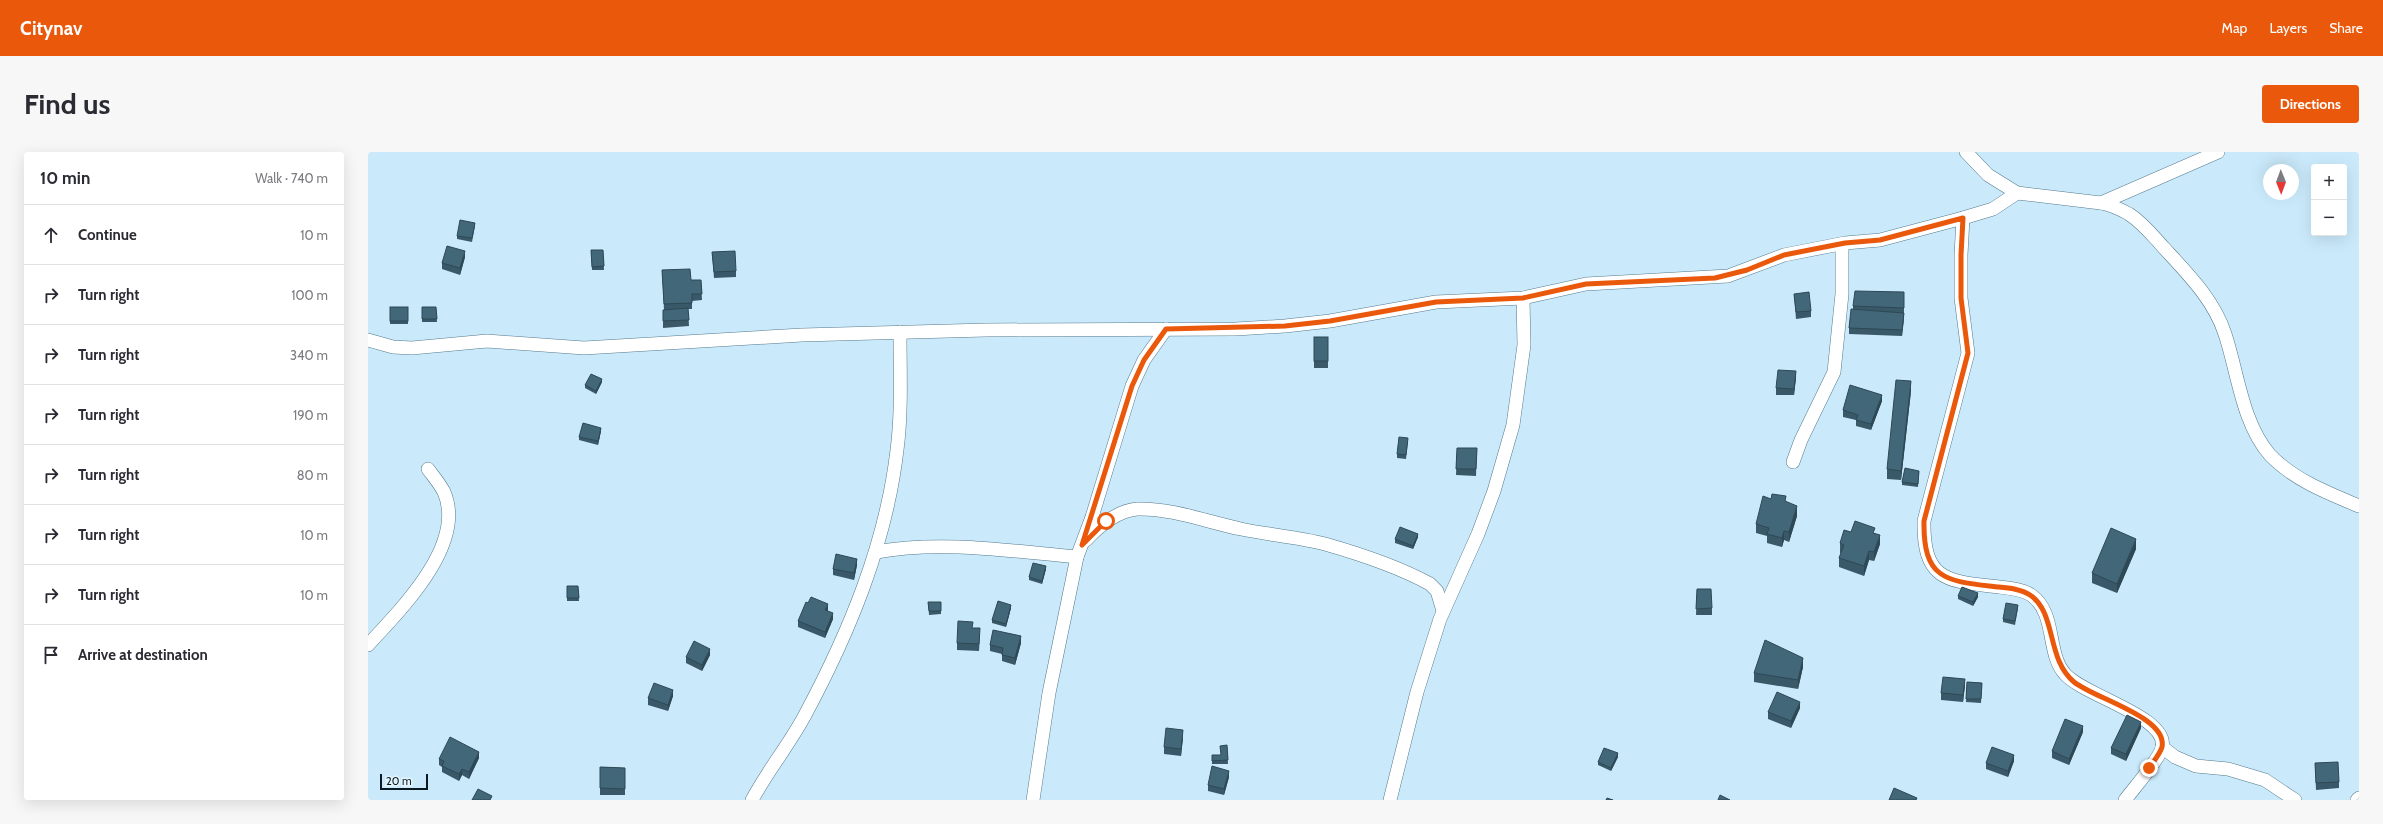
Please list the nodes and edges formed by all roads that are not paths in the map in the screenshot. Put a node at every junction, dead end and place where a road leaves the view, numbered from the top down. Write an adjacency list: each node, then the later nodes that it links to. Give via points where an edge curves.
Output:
1 (1966, 152): 3 (street)
2 (2218, 152): 5 (street)
3 (1988, 175): 4 (street); 6 (street, via 2001,189 2002,196)
4 (2017, 193): 5 (street); 6 (street)
5 (2102, 203): 15 (street, via 2114,206 2143,225 2205,296 2225,333 2251,423 2270,455 2300,479)
6 (1993, 208): 7 (street)
7 (1963, 218): 8 (street, via 1880,240); 20 (street, via 1961,298 1968,353 1924,521 1927,558 1938,573 1952,580 2006,588 2031,595 2045,613 2057,658 2065,674 2079,686 2129,710 2157,728)
8 (1842, 244): 9 (street, via 1784,255 1721,277 1586,284); 13 (street, via 1842,294 1834,372)
9 (1523, 298): 10 (street, via 1436,302 1330,321 1285,326); 18 (street, via 1524,345 1513,425 1489,505)
10 (1166, 329): 11 (street); 16 (street, via 1144,360 1132,386)
11 (900, 332): 12 (street, via 802,335 591,348 488,341 412,348 387,346); 17 (street, via 898,449 887,511)
12 (368, 340)
13 (1793, 462)
14 (428, 470): 19 (street, via 444,493 446,504 448,521 441,547 427,575 402,609)
15 (2359, 506)
16 (1079, 551): 17 (street, via 902,548); 18 (street, via 1106,521 1117,515 1135,509 1169,512 1240,529 1325,544 1372,560 1430,584 1437,591); 22 (street, via 1049,693)
17 (876, 552): 21 (street, via 856,607 814,696 790,741)
18 (1443, 611): 23 (street, via 1417,692)
19 (368, 645)
20 (2162, 747): 24 (street); 25 (street, via 2175,757 2196,766 2228,768 2265,780)
21 (752, 800)
22 (1032, 800)
23 (1390, 800)
24 (2125, 800)
25 (2295, 800)

